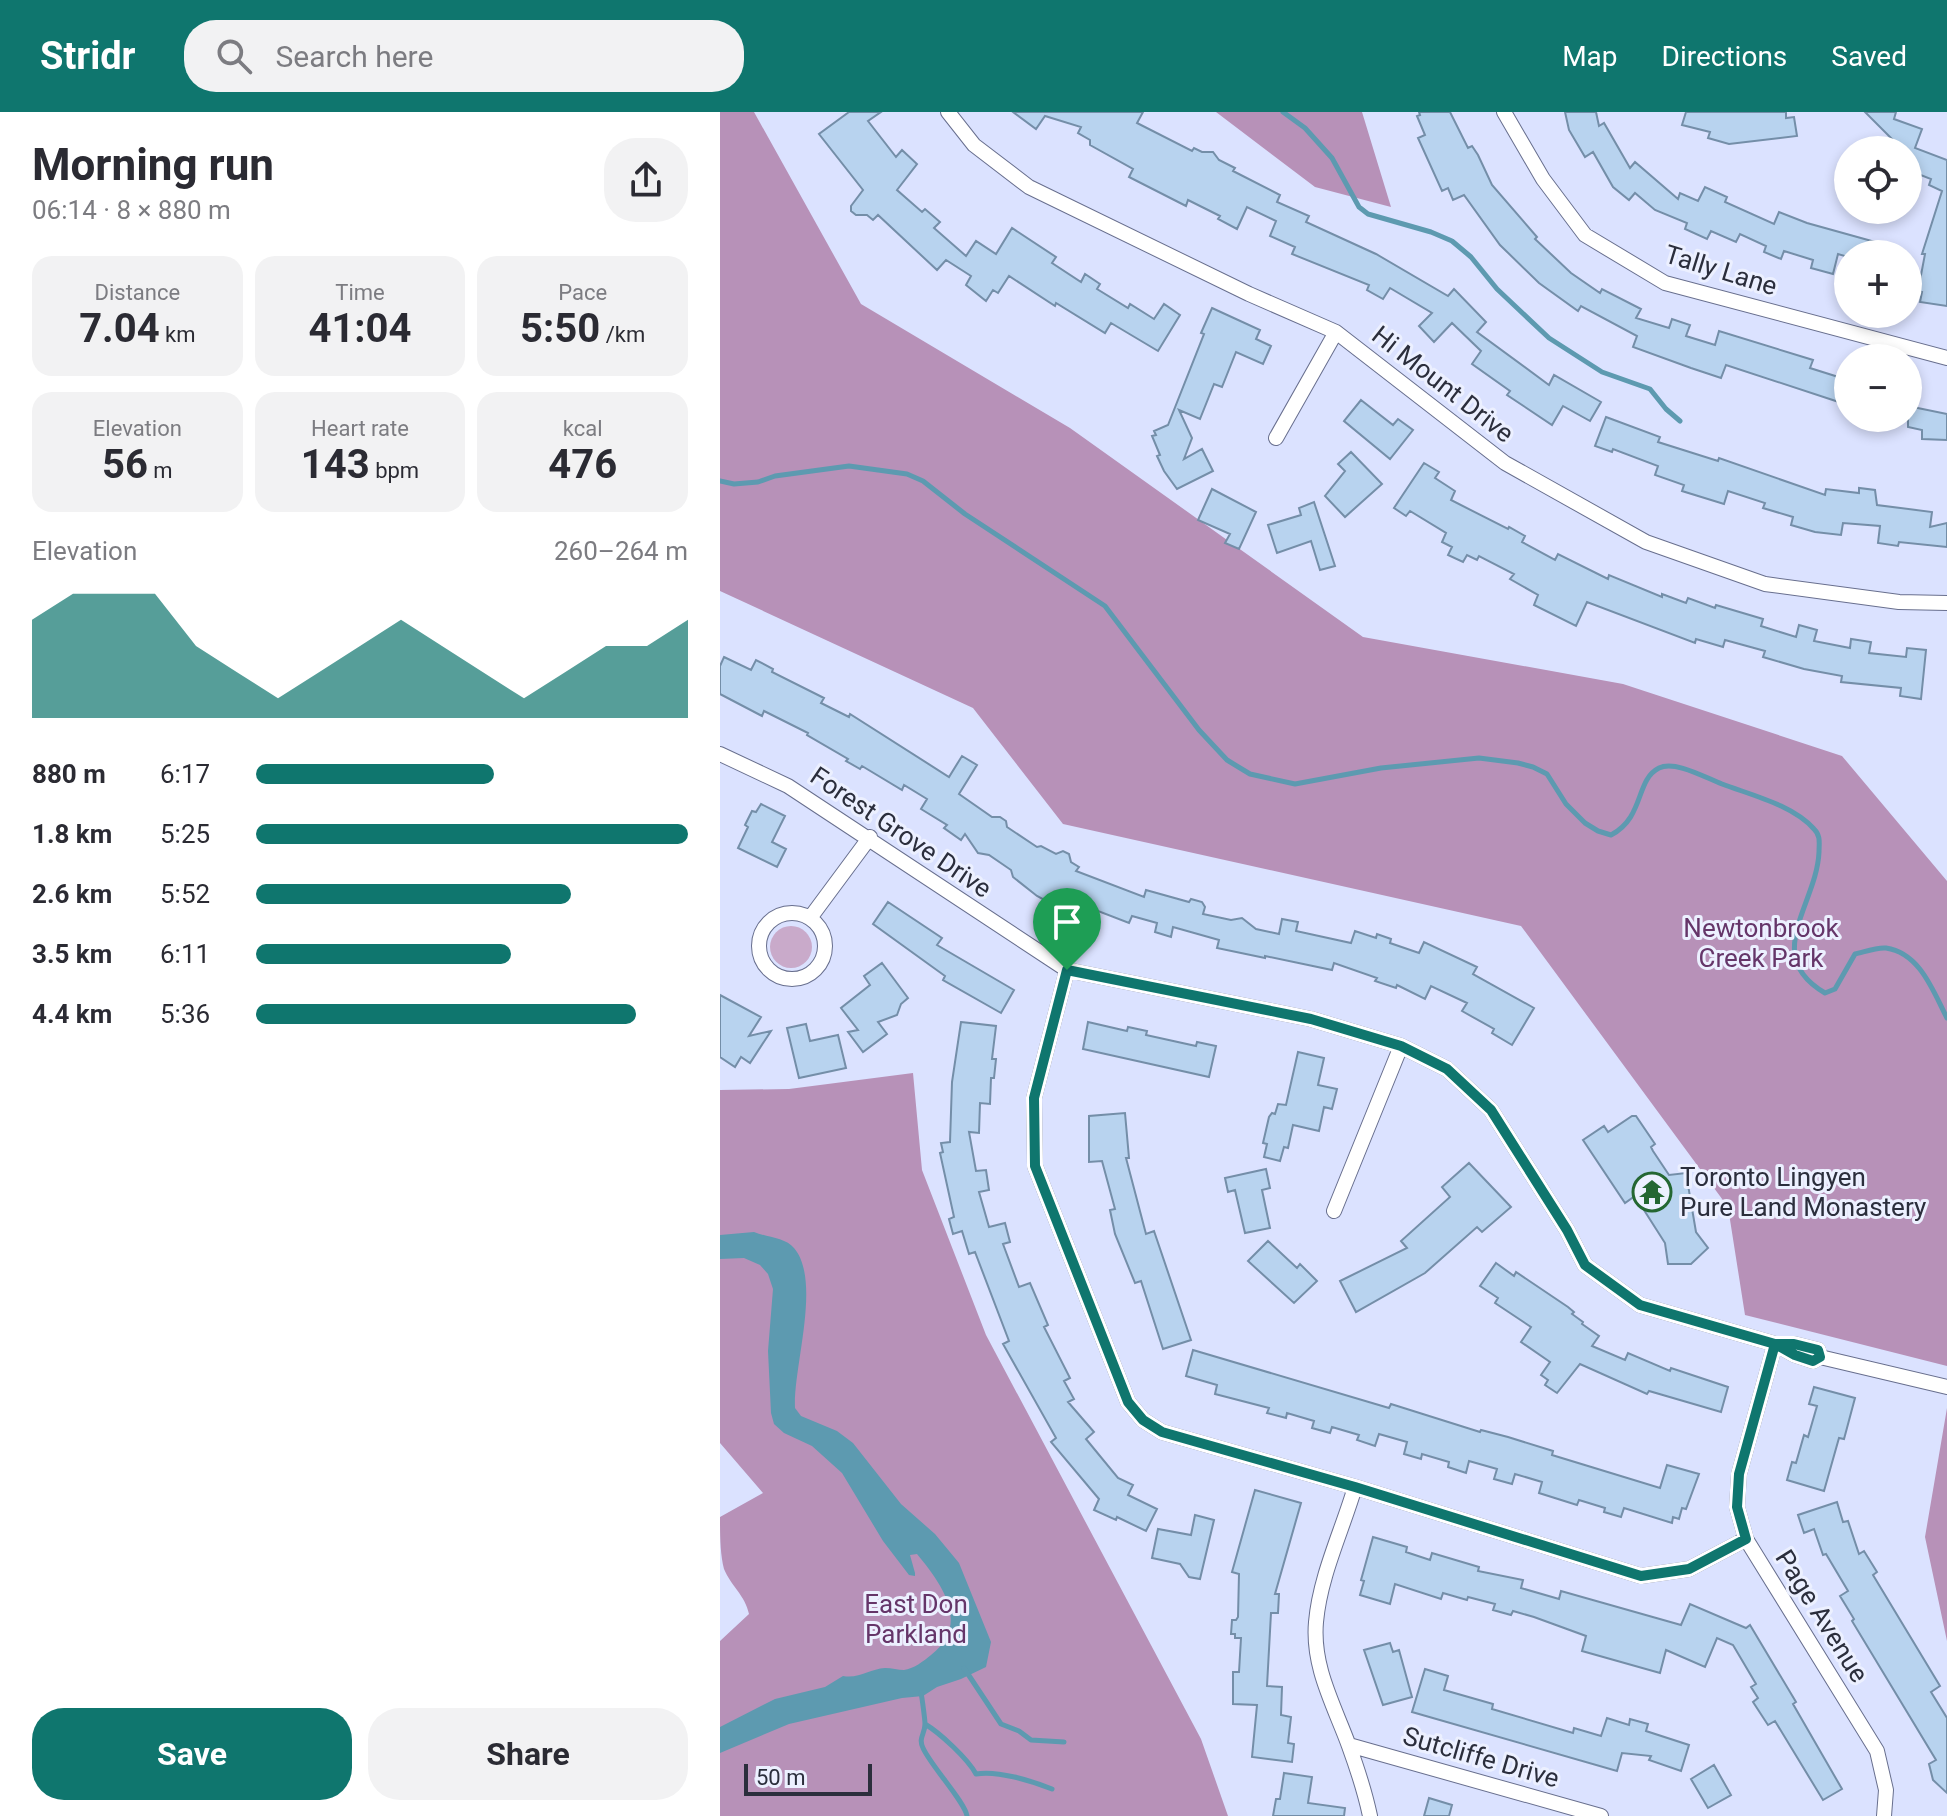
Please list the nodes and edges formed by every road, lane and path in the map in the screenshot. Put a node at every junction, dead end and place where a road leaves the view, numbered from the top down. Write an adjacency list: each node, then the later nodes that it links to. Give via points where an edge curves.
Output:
1 (948, 112): 3 (street, Hi Mount Drive, via 974,145 1029,187)
2 (1504, 112): 4 (street, Tally Lane, via 1543,179 1585,235 1665,283)
3 (1336, 332): 5 (street); 6 (street, Hi Mount Drive, via 1505,463 1646,542 1765,584)
4 (1947, 358)
5 (1276, 438)
6 (1947, 603)
7 (720, 754): 8 (street, Forest Grove Drive, via 788,786)
8 (870, 837): 9 (street); 10 (street, Forest Grove Drive)
9 (810, 918): 9 (street, via 789,913 763,931 760,953 781,977 802,978 819,965 825,945)
10 (1067, 970): 11 (street, Forest Grove Drive, via 1311,1019); 15 (street, via 1034,1098 1035,1166 1128,1402 1162,1432)
11 (1401, 1046): 12 (street); 13 (street, Forest Grove Drive, via 1447,1069 1491,1110 1585,1265 1605,1282 1640,1305)
12 (1334, 1211)
13 (1775, 1344): 14 (street, Forest Grove Drive, via 1813,1361 1820,1357); 16 (street, Page Avenue, via 1739,1474 1737,1507)
14 (1947, 1387)
15 (1355, 1487): 16 (street, via 1641,1576 1689,1569); 17 (street, via 1316,1625 1320,1671)
16 (1746, 1539): 20 (street, Page Avenue, via 1877,1751 1886,1790)
17 (1349, 1745): 18 (street); 19 (street, Sutcliffe Drive)
18 (1370, 1816)
19 (1601, 1816)
20 (1884, 1816)

